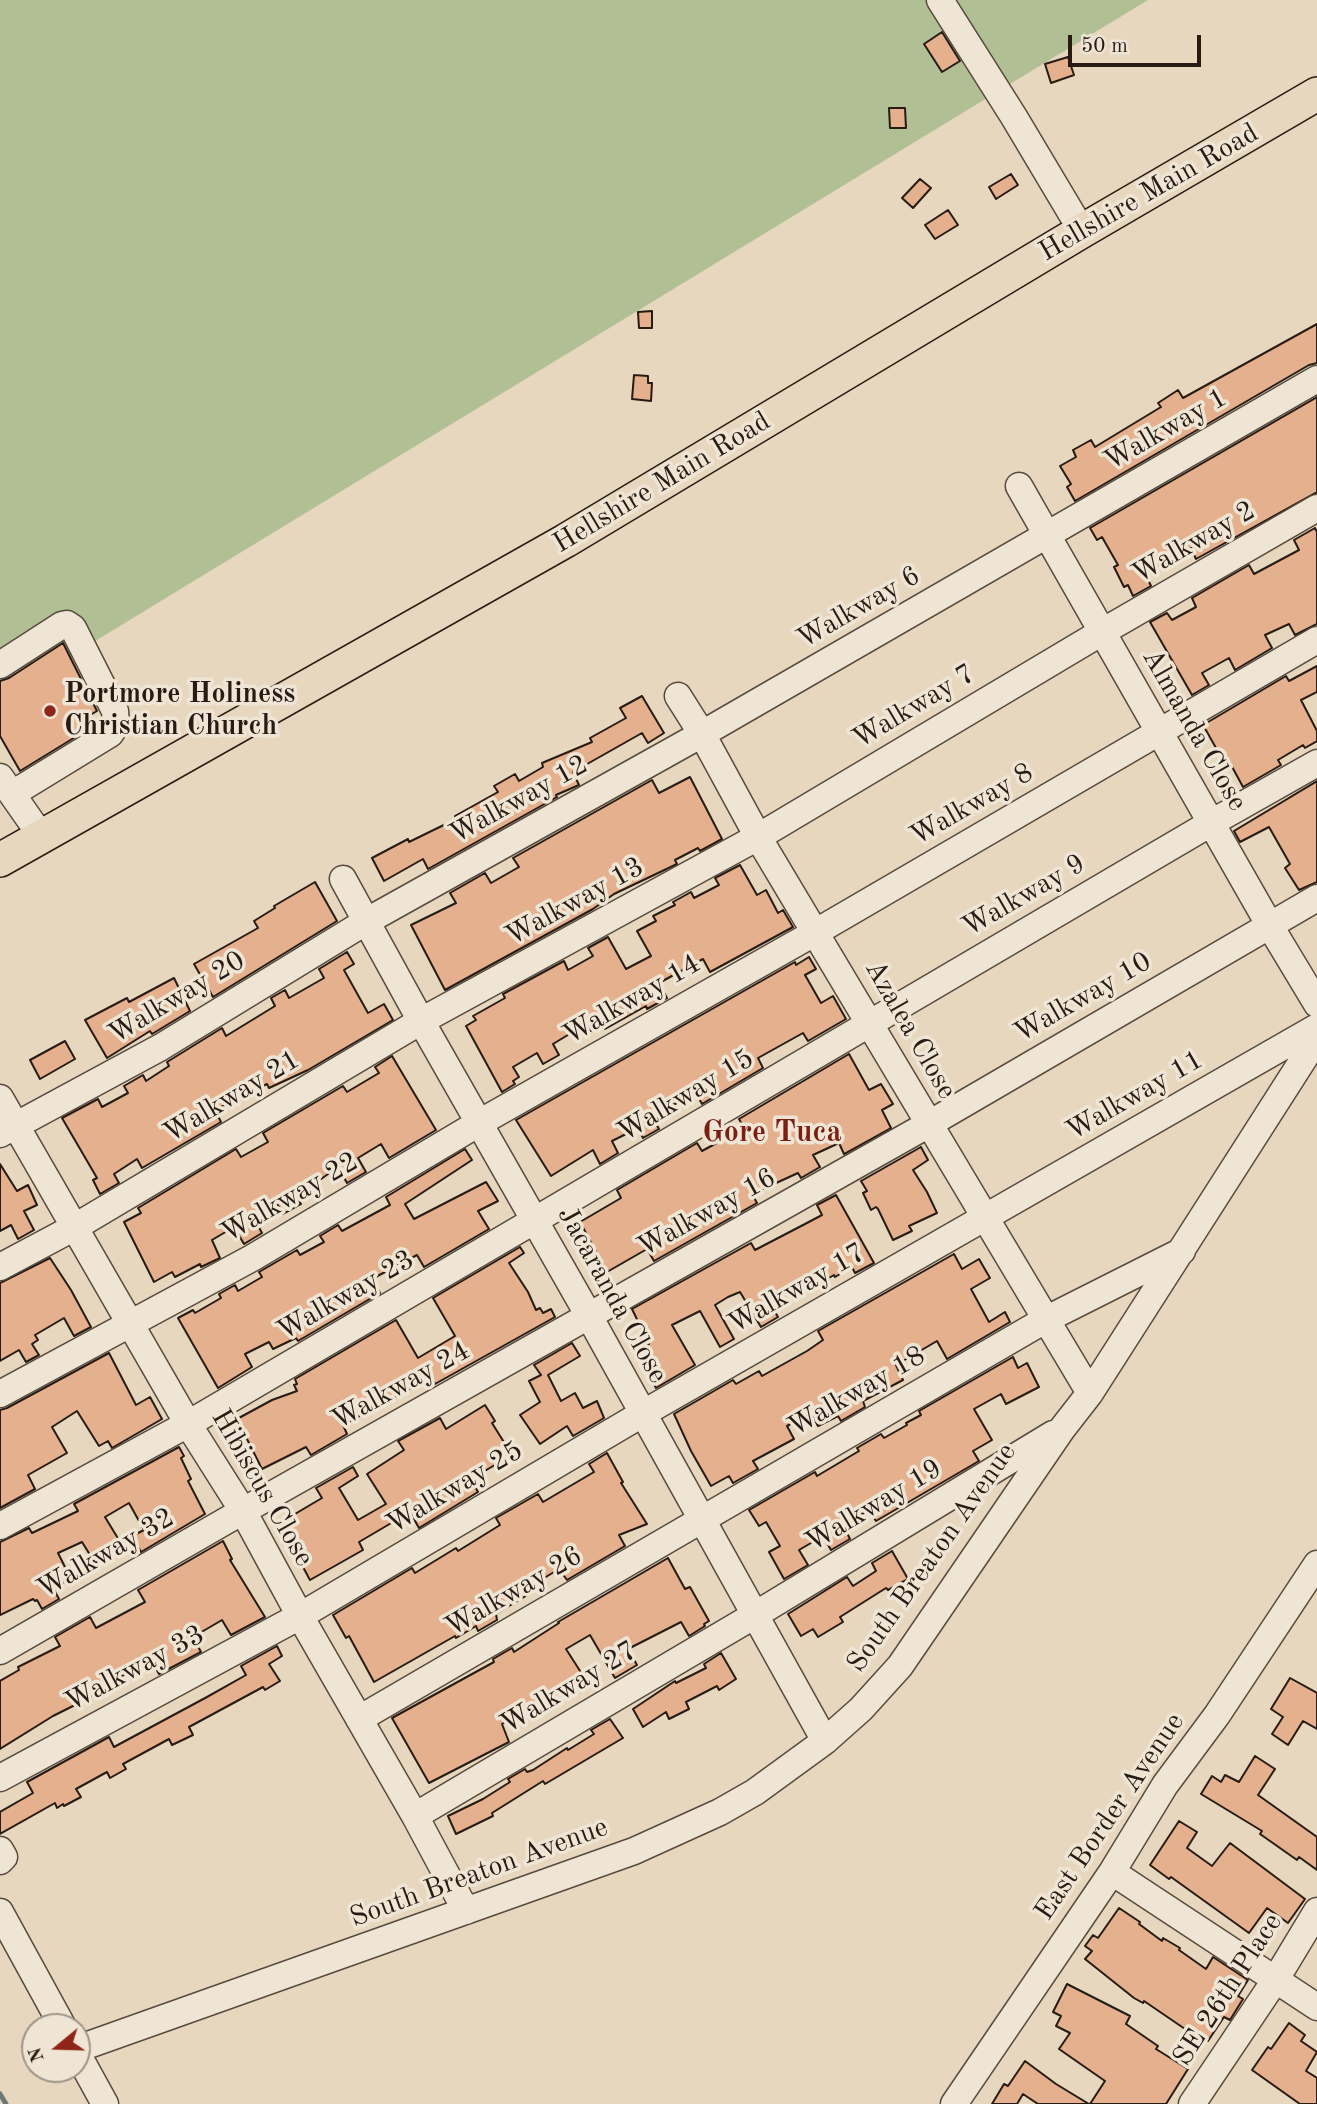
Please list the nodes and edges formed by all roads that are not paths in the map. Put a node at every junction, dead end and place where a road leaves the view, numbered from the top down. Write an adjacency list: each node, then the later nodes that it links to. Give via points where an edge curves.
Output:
1 (940, 0): 3 (street)
2 (1317, 94): 3 (main road, Hellshire Main Road)
3 (1082, 231): 17 (main road, Hellshire Main Road, via 565,541)
4 (1317, 379): 7 (street, Walkway 1)
5 (1019, 486): 7 (street, Almanda Close)
6 (1317, 508): 8 (street, Walkway 2)
7 (1048, 536): 8 (street, Almanda Close); 13 (street, Walkway 6)
8 (1102, 632): 12 (street, Almanda Close); 18 (street, Walkway 7)
9 (1317, 640): 12 (street, Walkway 8)
10 (0, 664): 15 (street, via 67,624 115,712 116,725 110,734)
11 (678, 696): 13 (street, Azalea Close)
12 (1159, 732): 16 (street, Almanda Close); 24 (street, Walkway 8)
13 (702, 734): 18 (street, Azalea Close); 22 (street, Walkway 12)
14 (1317, 763): 16 (street, Walkway 9)
15 (6, 785): 17 (street)
16 (1211, 823): 23 (street, Almanda Close); 27 (street, Walkway 9)
17 (42, 837): 19 (main road, Hellshire Main Road)
18 (758, 837): 24 (street, Azalea Close); 26 (street, Walkway 13)
19 (0, 860)
20 (343, 879): 22 (street, Jacaranda Close)
21 (1317, 898): 23 (street, Walkway 10)
22 (367, 920): 26 (street, Jacaranda Close); 33 (street, Walkway 20, via 161,1047)
23 (1270, 926): 25 (street, Almanda Close); 32 (street, Walkway 10)
24 (816, 932): 27 (street, Azalea Close); 31 (street, Walkway 14)
25 (1317, 1004)
26 (421, 1021): 31 (street, Jacaranda Close); 36 (street, Walkway 21)
27 (869, 1024): 32 (street, Azalea Close); 35 (street, Walkway 15)
28 (1317, 1027): 34 (street, Walkway 11)
29 (1317, 1038): 37 (street, South Breaton Avenue)
30 (0, 1098): 33 (street, Hibiscus Close)
31 (479, 1123): 35 (street, Jacaranda Close); 41 (street, Walkway 22, via 252,1258)
32 (929, 1124): 34 (street, Azalea Close); 39 (street, Walkway 16)
33 (8, 1129): 36 (street, Hibiscus Close)
34 (984, 1219): 40 (street, Azalea Close); 44 (street, Walkway 17)
35 (534, 1222): 39 (street, Jacaranda Close); 45 (street, Walkway 23)
36 (75, 1227): 38 (street, Walkway 21); 41 (street, Hibiscus Close)
37 (1182, 1251): 40 (street, Walkway 18); 43 (street, South Breaton Avenue)
38 (0, 1267)
39 (589, 1315): 44 (street, Jacaranda Close); 47 (street, Walkway 24)
40 (1045, 1320): 43 (street, Azalea Close); 48 (street, Walkway 18)
41 (131, 1322): 42 (street, Walkway 22); 45 (street, Hibiscus Close)
42 (0, 1394)
43 (1090, 1394): 46 (street, South Breaton Avenue)
44 (642, 1414): 48 (street, Jacaranda Close); 52 (street, Walkway 25)
45 (188, 1424): 47 (street, Hibiscus Close); 49 (street, Walkway 23)
46 (1062, 1429): 51 (street, Walkway 19); 55 (street, South Breaton Avenue, via 900,1666)
47 (243, 1511): 52 (street, Hibiscus Close); 53 (street, Walkway 32)
48 (701, 1519): 51 (street, Jacaranda Close); 54 (street, Walkway 26)
49 (0, 1526)
50 (1317, 1564): 60 (street, East Border Avenue, via 1165,1785)
51 (755, 1615): 55 (street, Jacaranda Close); 57 (street, Walkway 27)
52 (300, 1616): 54 (street, Hibiscus Close); 56 (street, Walkway 33)
53 (0, 1651)
54 (359, 1719): 57 (street, Hibiscus Close)
55 (825, 1741): 62 (street, South Breaton Avenue, via 755,1792 682,1831)
56 (0, 1778)
57 (415, 1816): 62 (street, Hibiscus Close)
58 (0, 1850): 59 (street, via 4,1857)
59 (0, 1861)
60 (1112, 1872): 64 (street); 70 (street, East Border Avenue)
61 (1317, 1910): 64 (street, SE 26th Place)
62 (466, 1911): 67 (street, South Breaton Avenue)
63 (0, 1912): 66 (street)
64 (1276, 1979): 65 (street); 71 (street, SE 26th Place)
65 (1317, 2007)
66 (55, 2013)
67 (91, 2046)
68 (91, 2078): 69 (street)
69 (105, 2104)
70 (954, 2104)
71 (1192, 2104)

